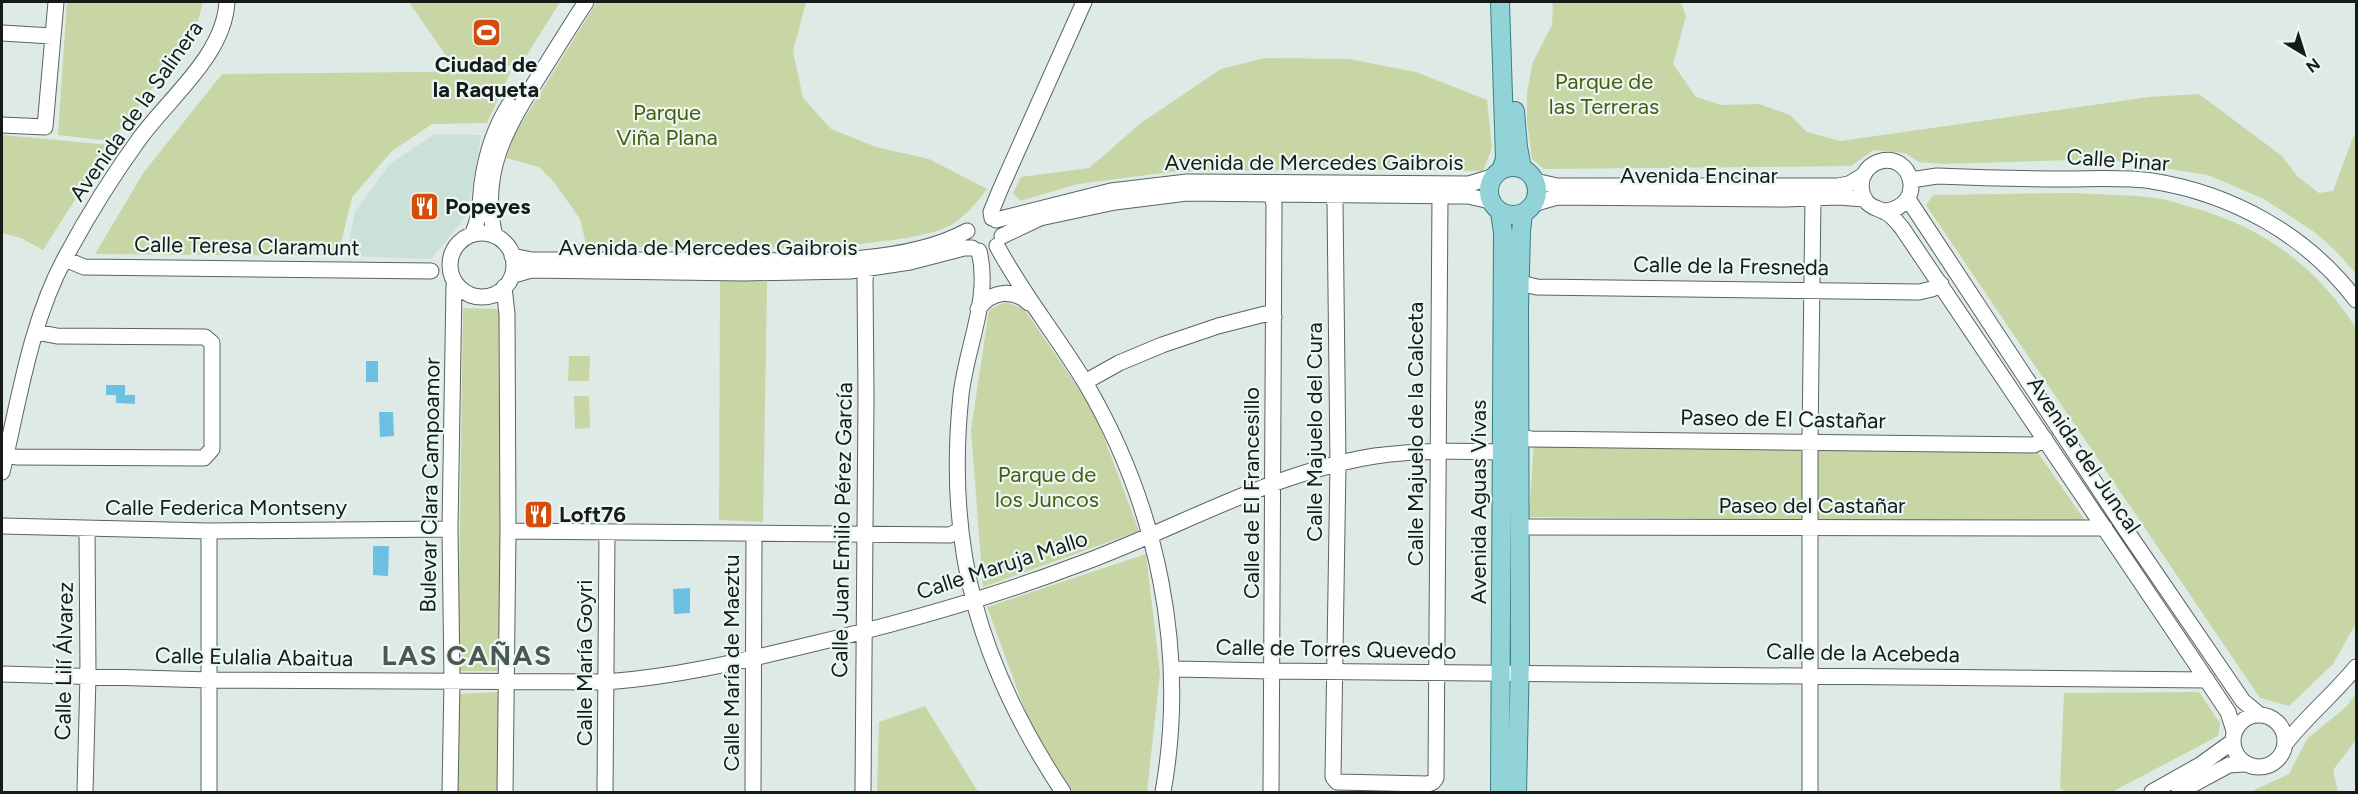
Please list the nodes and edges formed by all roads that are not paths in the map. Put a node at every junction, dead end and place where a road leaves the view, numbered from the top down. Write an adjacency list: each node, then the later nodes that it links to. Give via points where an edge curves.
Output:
1 (56, 2): 9 (street)
2 (574, 2): 27 (street, via 496,126)
3 (586, 2): 28 (street, via 508,127 492,185 490,208)
4 (1084, 2): 25 (street)
5 (1500, 2): 10 (main road)
6 (1511, 2): 10 (main road)
7 (229, 5): 32 (street, Avenida de la Salinera, via 216,43 139,139)
8 (2, 33): 9 (street)
9 (52, 36): 11 (street, via 45,128)
10 (1509, 92): 12 (main road, via 1505,159); 13 (main road, via 1518,147)
11 (2, 125)
12 (1496, 173): 13 (main road, via 1515,166); 22 (main road, via 1489,185); 25 (street, Avenida de Mercedes Gaibrois, via 1469,184 1187,182 1111,191)
13 (1529, 175): 14 (street, Avenida Encinar, via 1557,186 1826,186 1849,183); 23 (main road, via 1537,189)
14 (1864, 175): 15 (street, via 1874,164 1889,161 1903,167); 20 (street)
15 (1911, 180): 21 (street); 42 (street, Calle Pinar, via 1937,176 2109,179 2151,181 2188,189 2256,214 2289,235 2342,280)
16 (1271, 194): 17 (street, Avenida de Mercedes Gaibrois); 29 (street, Avenida de Mercedes Gaibrois, via 1187,194 1115,202 1040,218); 45 (street, Calle de El Francesillo)
17 (1331, 194): 18 (street, Avenida de Mercedes Gaibrois); 54 (street, Calle Majuelo del Cura, via 1335,203)
18 (1440, 196): 22 (street, Avenida de Mercedes Gaibrois, via 1468,196); 51 (street, Calle Majuelo de la Calceta)
19 (1814, 197): 20 (street, Avenida Encinar); 23 (street, Avenida Encinar, via 1557,197); 41 (street)
20 (1864, 199): 24 (street, via 1877,210)
21 (1908, 199): 24 (street, via 1902,206); 87 (street, Avenida del Juncal, via 2242,701)
22 (1495, 206): 23 (main road, via 1508,215); 52 (main road, Avenida Aguas Vivas, via 1503,232)
23 (1528, 209): 38 (main road, Avenida Aguas Vivas)
24 (1885, 211): 39 (street, Avenida del Juncal, via 1902,228)
25 (990, 218): 26 (street, via 970,224); 29 (street, via 1001,227)
26 (966, 231): 30 (street, via 968,243); 31 (street, Avenida de Mercedes Gaibrois, via 908,250 849,260 532,260)
27 (473, 233): 28 (street); 33 (street, via 453,250)
28 (495, 236): 31 (street)
29 (1000, 241): 30 (street, via 987,252); 44 (street)
30 (975, 249): 34 (street, Avenida de Mercedes Gaibrois); 43 (street, via 982,272)
31 (512, 256): 36 (street)
32 (65, 259): 35 (street, Calle Teresa Claramunt, via 84,267); 46 (street, Avenida de la Salinera)
33 (450, 260): 35 (street); 37 (street)
34 (867, 269): 36 (street, Avenida de Mercedes Gaibrois, via 744,273 531,270); 68 (street, Calle Juan Emilio Pérez García)
35 (431, 271): 37 (street, Calle Teresa Claramunt)
36 (514, 275): 40 (street)
37 (453, 283): 40 (street, via 467,294 481,297); 62 (street, Bulevar Clara Campoamor)
38 (1520, 283): 41 (street, Calle de la Fresneda, via 1537,287); 48 (main road, Avenida Aguas Vivas)
39 (1941, 284): 41 (street, Calle de la Fresneda, via 1919,292); 49 (street, Avenida del Juncal)
40 (504, 287): 65 (street)
41 (1811, 290): 50 (street)
42 (2356, 300)
43 (978, 309): 44 (street, via 986,299 1007,292 1022,296); 63 (street, via 959,416)
44 (1036, 309): 47 (street)
45 (1274, 317): 47 (street, via 1265,314 1194,333 1119,363); 56 (street, Calle de El Francesillo)
46 (36, 332): 53 (street, Avenida de la Salinera); 53 (street, via 57,336 205,337 212,343 212,449 204,458)
47 (1085, 382): 69 (street, via 1114,436)
48 (1520, 437): 50 (street, Paseo de El Castañar); 58 (main road, Avenida Aguas Vivas)
49 (2045, 439): 50 (street, Paseo de El Castañar, via 2034,445); 60 (street, Avenida del Juncal)
50 (1810, 441): 59 (street)
51 (1438, 452): 52 (street, Calle Maruja Mallo); 54 (street, Calle Maruja Mallo, via 1403,453); 77 (street, Calle Majuelo de la Calceta)
52 (1502, 452): 79 (main road, Avenida Aguas Vivas)
53 (6, 454): 55 (street, Avenida de la Salinera)
54 (1338, 464): 56 (street, Calle Maruja Mallo); 76 (street, Calle Majuelo del Cura)
55 (2, 472)
56 (1274, 483): 69 (street, Calle Maruja Mallo); 75 (street, Calle de El Francesillo)
57 (2, 526): 61 (street, Calle Federica Montseny)
58 (1520, 527): 59 (street, Paseo del Castañar); 79 (main road, Avenida Aguas Vivas)
59 (1811, 528): 60 (street, Paseo del Castañar); 80 (street)
60 (2105, 528): 83 (street, Avenida del Juncal)
61 (87, 529): 64 (street, Calle Federica Montseny); 81 (street, Calle Lilí Álvarez)
62 (450, 529): 64 (street, Calle Federica Montseny); 84 (street, Bulevar Clara Campoamor)
63 (960, 530): 68 (street, via 950,535); 70 (street)
64 (209, 531): 82 (street)
65 (508, 531): 66 (street); 85 (street)
66 (607, 533): 67 (street); 86 (street, Calle María Goyri)
67 (754, 534): 68 (street); 72 (street, Calle María de Maeztu)
68 (865, 535): 71 (street, Calle Juan Emilio Pérez García)
69 (1151, 536): 70 (street, Calle Maruja Mallo); 73 (street, via 1162,580)
70 (974, 601): 71 (street, Calle Maruja Mallo); 100 (street, via 984,638 1018,720)
71 (863, 632): 72 (street, Calle Maruja Mallo); 99 (street, Calle Juan Emilio Pérez García)
72 (754, 658): 86 (street, Calle Maruja Mallo, via 665,676); 98 (street, Calle María de Maeztu)
73 (1171, 666): 75 (street, Calle de Torres Quevedo); 101 (street, via 1171,723)
74 (2356, 667): 88 (street)
75 (1272, 671): 76 (street, Calle de Torres Quevedo); 102 (street, Calle de El Francesillo)
76 (1334, 672): 77 (street, Calle de Torres Quevedo); 77 (street, Calle Majuelo de la Calceta, via 1335,780 1428,784 1436,778)
77 (1436, 672): 79 (street, Calle de Torres Quevedo)
78 (2, 674): 81 (street, Calle Eulalia Abaitua)
79 (1511, 674): 80 (street, Calle de la Acebeda); 103 (main road, Avenida Aguas Vivas); 104 (main road, Avenida Aguas Vivas)
80 (1809, 675): 83 (street, Calle de la Acebeda); 105 (street)
81 (88, 676): 82 (street, Calle Eulalia Abaitua); 93 (street, Calle Lilí Álvarez)
82 (210, 680): 84 (street, Calle Eulalia Abaitua); 94 (street)
83 (2207, 680): 90 (street, Avenida del Juncal, via 2228,712)
84 (452, 682): 85 (street, Calle Eulalia Abaitua); 95 (street, Bulevar Clara Campoamor)
85 (506, 682): 86 (street, Calle Maruja Mallo); 96 (street)
86 (606, 682): 97 (street, Calle María Goyri)
87 (2260, 715): 89 (street); 90 (street, via 2245,719)
88 (2307, 718): 89 (street); 91 (street)
89 (2279, 724): 91 (street)
90 (2233, 737): 92 (street, via 2236,754); 106 (street, via 2200,765)
91 (2285, 744): 92 (street, via 2273,763 2259,768)
92 (2244, 764): 107 (street, via 2229,765)
93 (85, 792)
94 (209, 792)
95 (450, 792)
96 (505, 792)
97 (605, 792)
98 (753, 792)
99 (863, 792)
100 (1063, 792)
101 (1163, 792)
102 (1271, 792)
103 (1500, 792)
104 (1517, 792)
105 (1810, 792)
106 (2152, 792)
107 (2179, 792)

